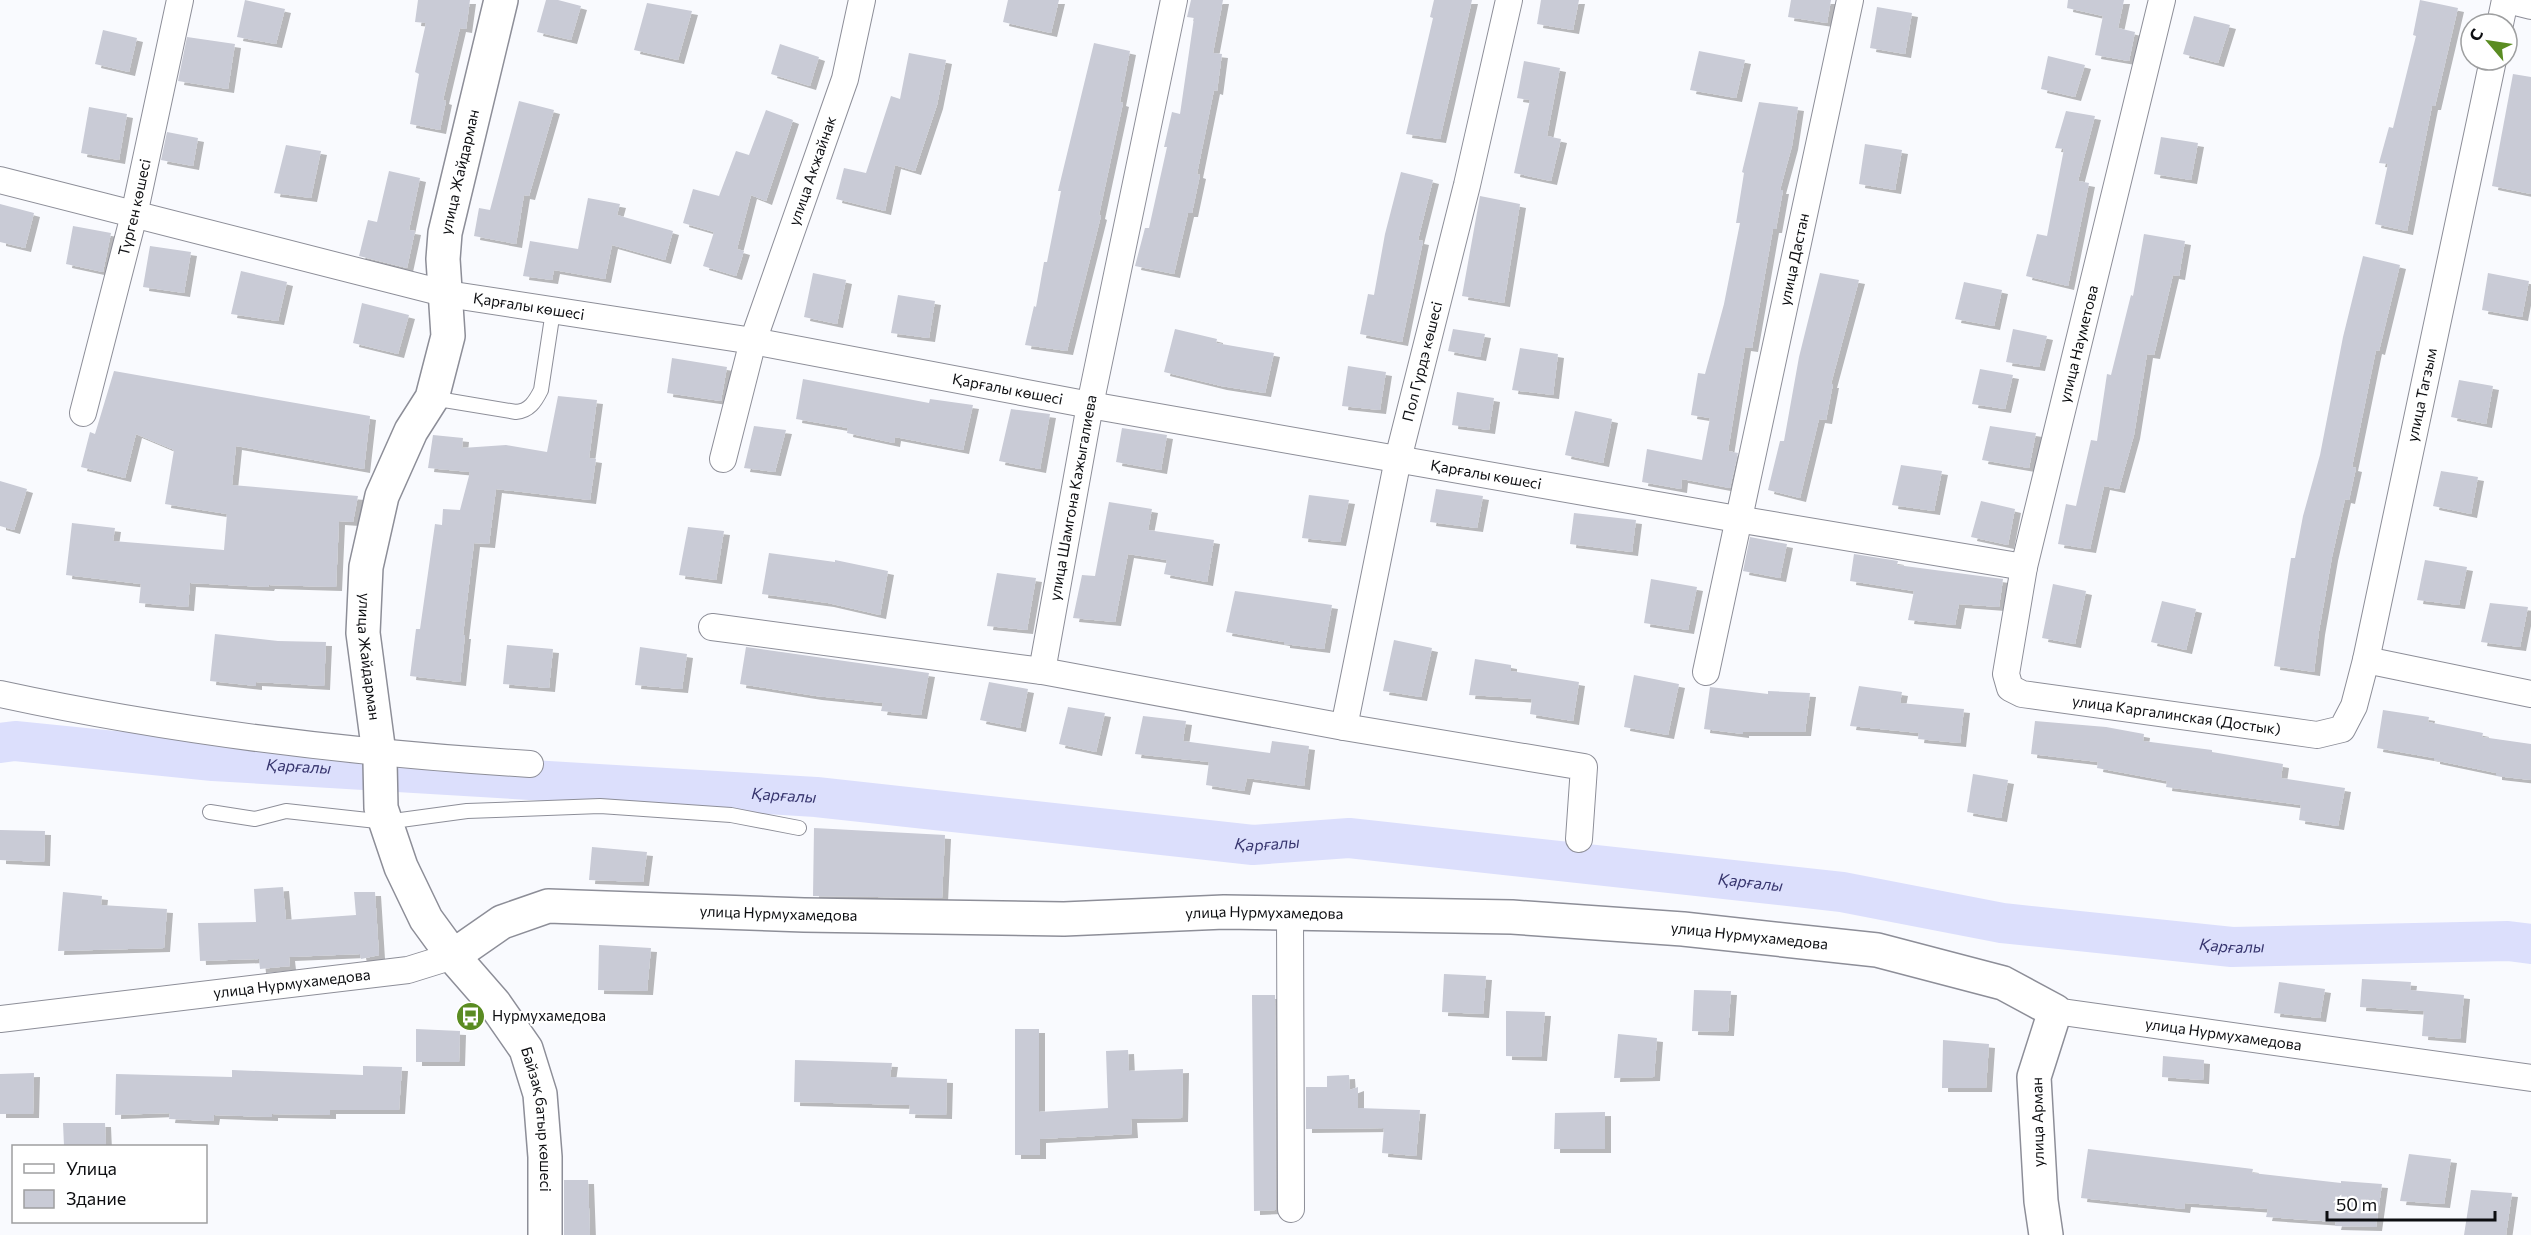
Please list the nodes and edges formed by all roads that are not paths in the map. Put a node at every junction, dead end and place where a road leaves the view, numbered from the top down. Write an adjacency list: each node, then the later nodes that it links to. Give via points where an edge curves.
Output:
1 (180, 0): 12 (street, Түрген көшесі)
2 (501, 0): 13 (street, улица Жайдарман, via 445,232 442,259)
3 (862, 0): 15 (street, улица Акжайнак, via 846,79)
4 (1174, 0): 17 (street, улица Шамгона Кажыгалиева)
5 (1509, 0): 20 (street, Пол Гурдэ көшесі)
6 (1850, 0): 21 (street, улица Дастан)
7 (2162, 0): 22 (street, улица Науметова)
8 (2506, 0): 9 (street)
9 (2531, 6)
10 (2490, 72): 24 (street, улица Тагзым)
11 (0, 180): 12 (street, Қарғалы көшесі)
12 (134, 215): 13 (street, Қарғалы көшесі); 18 (street, Түрген көшесі)
13 (447, 294): 14 (street, Қарғалы көшесі); 16 (street, улица Жайдарман, via 448,336)
14 (553, 311): 15 (street, Қарғалы көшесі); 16 (lane, via 540,390 528,408 516,412)
15 (753, 341): 17 (street, Қарғалы көшесі); 19 (street, улица Акжайнак)
16 (432, 398): 32 (street, улица Жайдарман, via 411,431 382,496 366,567 363,633)
17 (1090, 405): 20 (street, Қарғалы көшесі); 25 (street, улица Шамгона Кажыгалиева)
18 (83, 413)
19 (723, 459)
20 (1398, 459): 21 (street, Қарғалы көшесі); 30 (street, Пол Гурдэ көшесі)
21 (1737, 519): 22 (street, Қарғалы көшесі); 26 (street, улица Дастан)
22 (2024, 567): 27 (street, улица Науметова, via 2006,674)
23 (712, 627): 25 (street)
24 (2366, 660): 29 (street); 31 (street, улица Тагзым, via 2355,706)
25 (1042, 671): 30 (street)
26 (1706, 672)
27 (2010, 688): 31 (street, улица Каргалинская (Достык), via 2022,694 2317,735)
28 (0, 694): 32 (street, via 96,715)
29 (2531, 694)
30 (1344, 727): 37 (street, via 1584,767)
31 (2342, 729)
32 (380, 756): 33 (street); 35 (street, улица Жайдарман)
33 (530, 764)
34 (210, 812): 35 (lane, via 255,819 286,811)
35 (383, 815): 36 (lane, via 600,806 730,814); 39 (street, via 401,867 426,919)
36 (799, 828)
37 (1579, 839)
38 (1290, 913): 39 (street, улица Нурмухамедова, via 1064,919 548,906 502,922); 40 (street, улица Нурмухамедова, via 1512,916 1683,928 1877,950 2003,983); 43 (street)
39 (453, 957): 41 (street, улица Нурмухамедова, via 408,970); 44 (street, Байзақ батыр көшесі, via 494,1003 526,1049 540,1094)
40 (2055, 1011): 42 (street, улица Нурмухамедова); 45 (street, улица Арман, via 2034,1077)
41 (0, 1019)
42 (2531, 1077)
43 (1291, 1209)
44 (545, 1235)
45 (2046, 1235)

